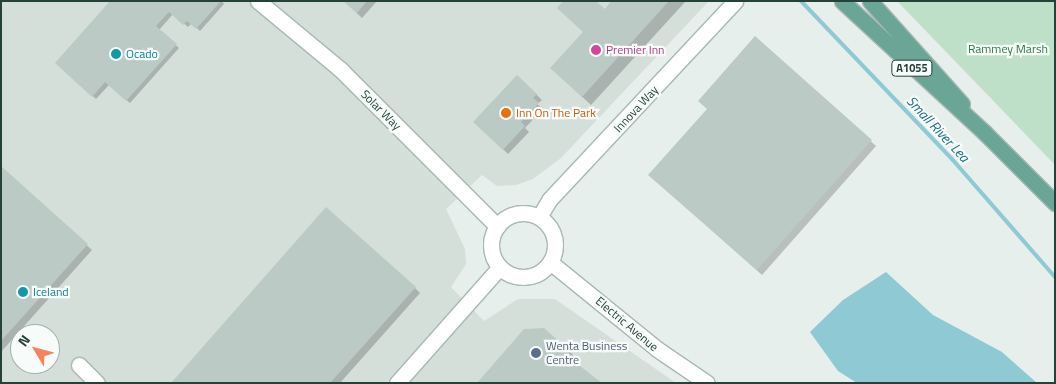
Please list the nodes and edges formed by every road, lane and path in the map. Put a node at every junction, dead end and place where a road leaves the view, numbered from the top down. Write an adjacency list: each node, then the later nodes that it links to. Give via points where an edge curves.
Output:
1 (258, 1): 8 (street, Solar Way, via 341,70)
2 (735, 1): 7 (street, Innova Way, via 550,200)
3 (842, 1): 5 (main road, A1055)
4 (870, 1): 5 (main road, A1055)
5 (985, 133): 6 (main road, A1055)
6 (1055, 203)
7 (539, 217): 8 (street, via 517,213); 9 (street, via 553,232 554,253)
8 (497, 226): 10 (street, via 491,250)
9 (550, 262): 10 (street, via 542,270 524,277); 14 (street, Electric Avenue, via 657,349)
10 (500, 267): 13 (street)
11 (79, 365): 12 (street)
12 (97, 383)
13 (397, 383)
14 (707, 383)

